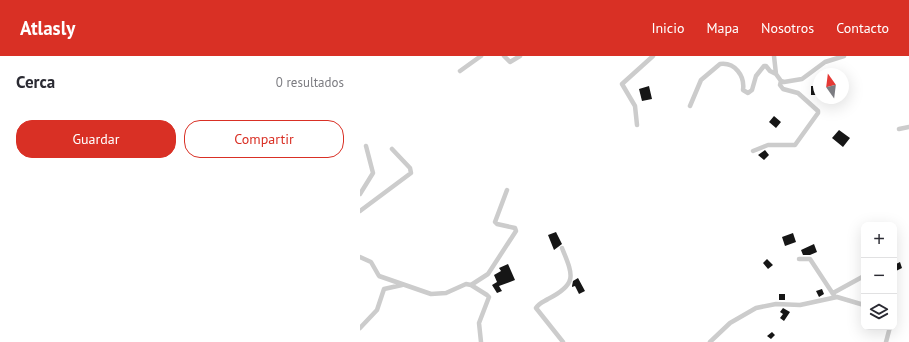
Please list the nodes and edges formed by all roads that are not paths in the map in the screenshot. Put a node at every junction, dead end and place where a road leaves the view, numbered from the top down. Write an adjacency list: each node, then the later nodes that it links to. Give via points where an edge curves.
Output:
1 (481, 56): 7 (street)
2 (504, 56): 3 (street, via 510,62)
3 (520, 56)
4 (653, 56): 11 (street, via 622,84 635,106)
5 (774, 56): 8 (street)
6 (844, 56): 9 (street, via 825,62 802,78 789,82)
7 (460, 71)
8 (776, 74): 9 (street); 10 (street, via 764,66 748,93 743,90 743,80 738,71 727,64 720,64 701,80)
9 (781, 81): 16 (street, via 783,89 798,93 818,111 818,114 795,145 768,145)
10 (690, 106)
11 (637, 125)
12 (909, 127): 13 (street)
13 (899, 129)
14 (366, 146): 18 (street, via 373,173)
15 (392, 150): 19 (street, via 410,168 411,173)
16 (753, 151)
17 (507, 190): 25 (street, via 495,222 516,231 488,274)
18 (360, 194)
19 (360, 211)
20 (562, 248): 31 (street, via 571,269 569,282 564,291 536,308)
21 (360, 256): 24 (street, via 371,262 379,276)
22 (799, 259): 26 (street, via 810,259)
23 (861, 278): 26 (street)
24 (404, 285): 25 (street, via 438,295); 28 (street, via 384,289 377,310)
25 (471, 285): 30 (street, via 489,298 479,323)
26 (834, 295): 27 (street); 32 (street, via 810,304 776,304 756,308 730,323)
27 (861, 305)
28 (360, 328)
29 (889, 330): 33 (street)
30 (481, 342)
31 (563, 342)
32 (710, 342)
33 (886, 342)

